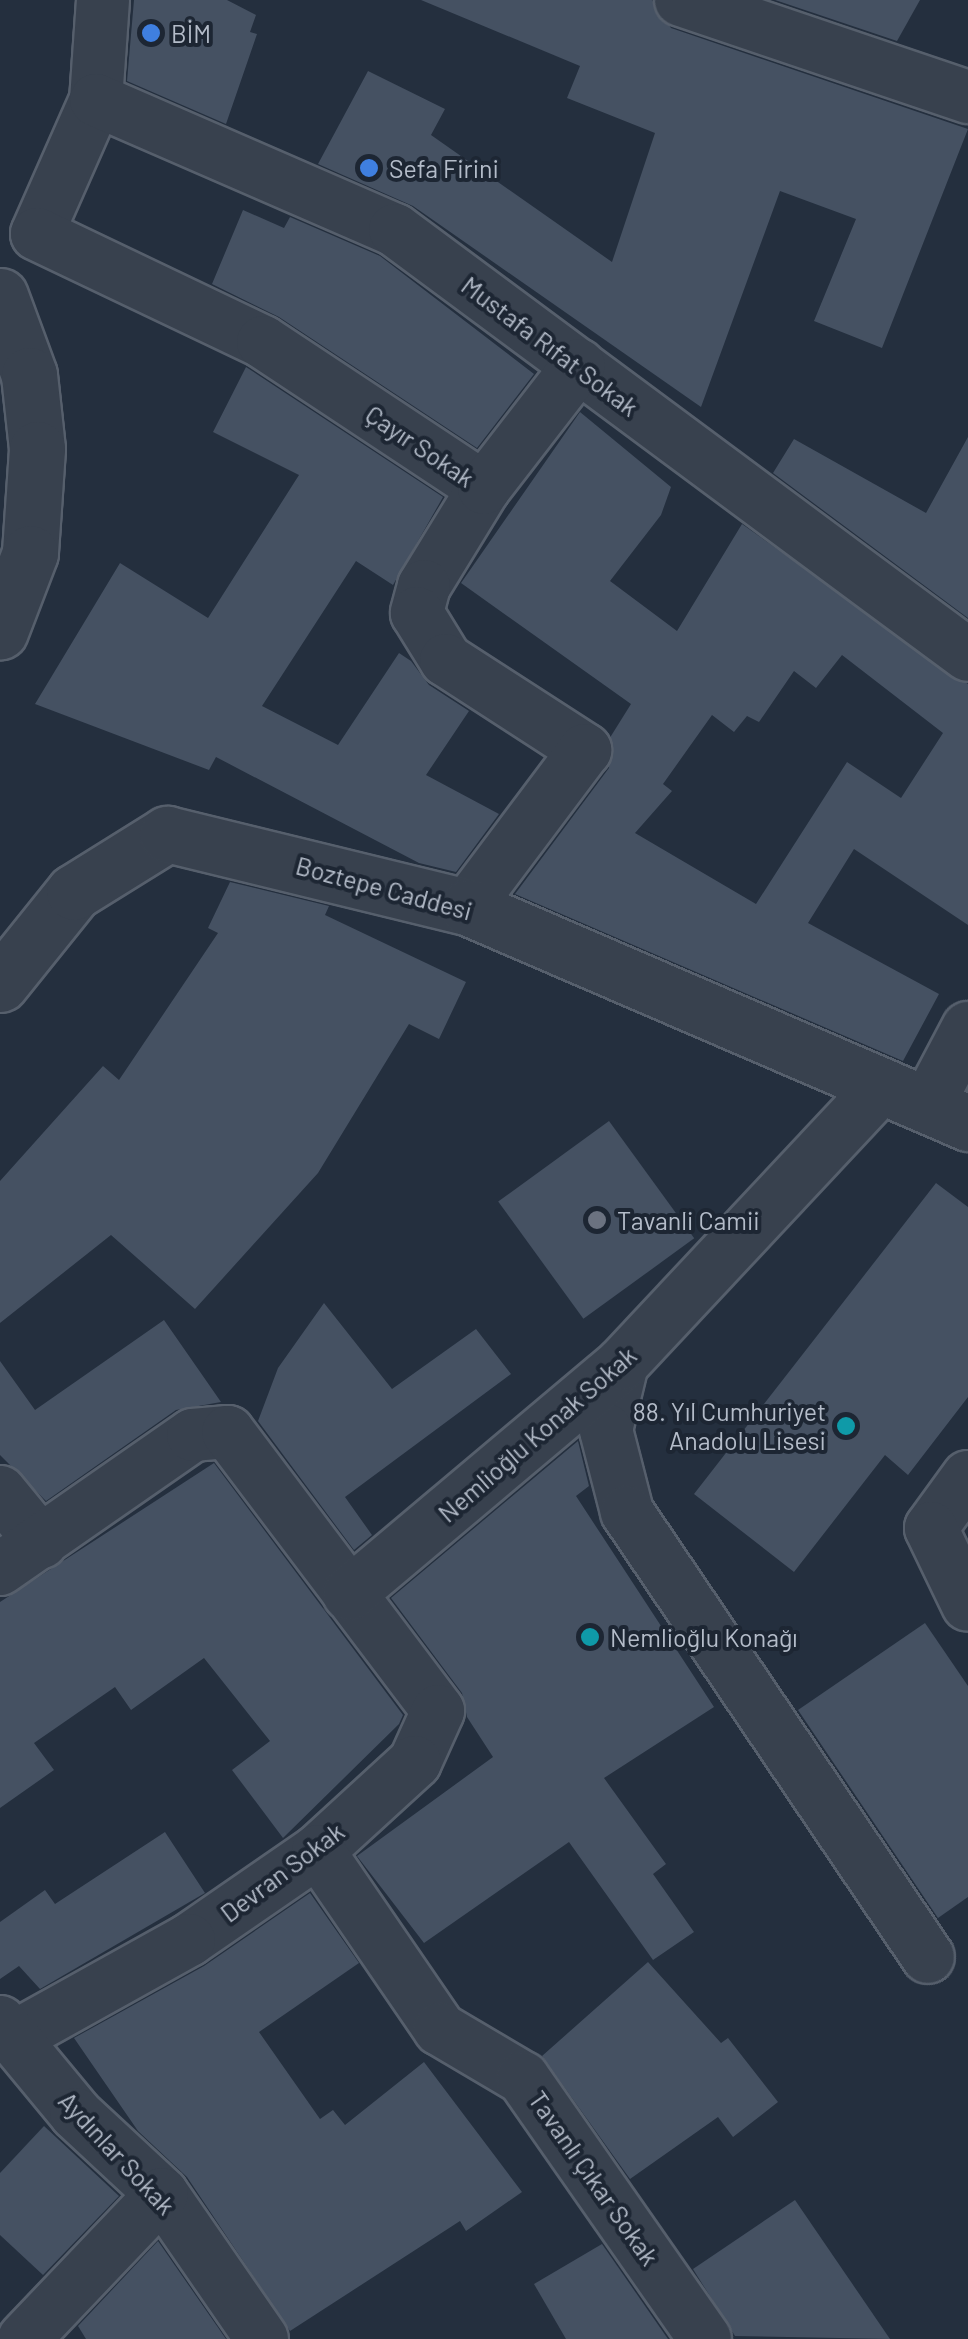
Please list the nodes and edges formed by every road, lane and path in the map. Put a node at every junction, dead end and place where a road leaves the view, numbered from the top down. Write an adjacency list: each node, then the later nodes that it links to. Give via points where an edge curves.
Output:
1 (103, 0): 4 (street)
2 (681, 0): 3 (street)
3 (962, 85)
4 (96, 100): 6 (street, Mustafa Rıfat Sokak, via 395,230); 7 (street, Çayır Sokak, via 37,234 264,342)
5 (0, 296): 8 (street, via 29,375 37,449 30,552)
6 (578, 364): 7 (street); 9 (street, Mustafa Rıfat Sokak)
7 (484, 488): 10 (street, Çayır Sokak, via 424,586 417,613 446,660 595,731)
8 (0, 630)
9 (968, 655)
10 (468, 907): 11 (street, Boztepe Caddesi, via 168,834 74,892); 13 (street, Boztepe Caddesi)
11 (0, 984)
12 (968, 1028): 13 (street, Nemlioğlu Konak Sokak)
13 (925, 1105): 14 (street, Nemlioğlu Konak Sokak)
14 (622, 1364): 18 (street, Nemlioğlu Konak Sokak); 21 (street, via 606,1430 627,1512)
15 (968, 1477): 19 (street, via 931,1528)
16 (0, 1492): 17 (street)
17 (20, 1555): 18 (street, via 192,1435 228,1432)
18 (349, 1594): 20 (street, Devran Sokak, via 438,1711 415,1762)
19 (968, 1605)
20 (318, 1851): 22 (street, Devran Sokak, via 189,1940); 26 (street, Tavanlı Çıkar Sokak, via 440,2029 523,2078)
21 (928, 1958)
22 (7, 2029): 23 (street, Aydınlar Sokak, via 76,2114)
23 (162, 2194): 24 (street); 25 (street, Aydınlar Sokak)
24 (24, 2339)
25 (262, 2339)
26 (706, 2339)

